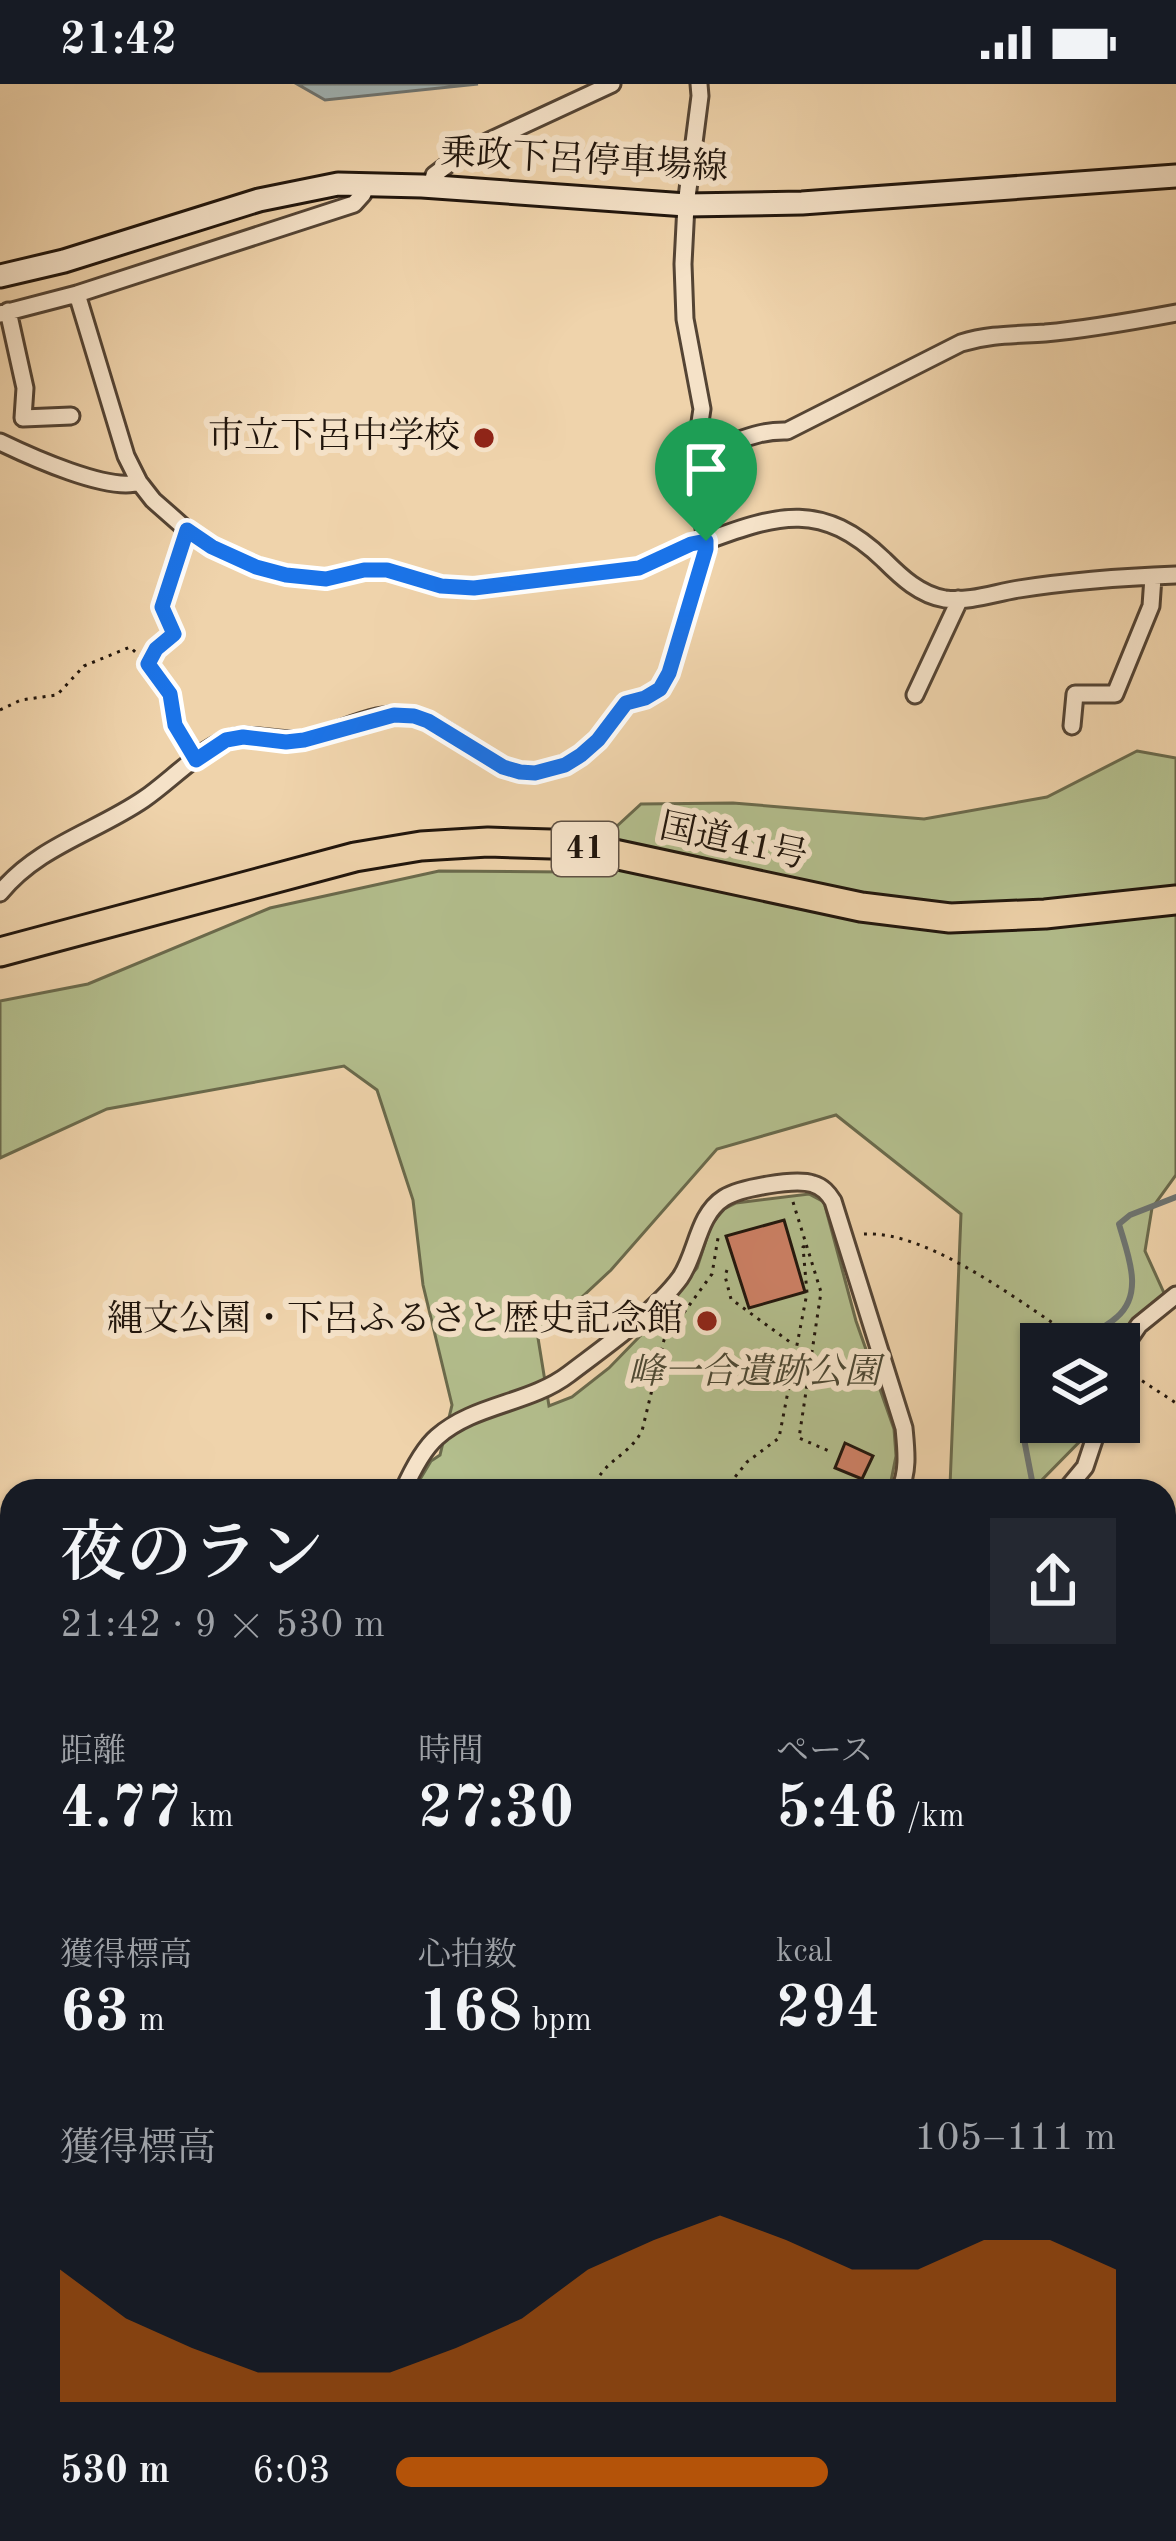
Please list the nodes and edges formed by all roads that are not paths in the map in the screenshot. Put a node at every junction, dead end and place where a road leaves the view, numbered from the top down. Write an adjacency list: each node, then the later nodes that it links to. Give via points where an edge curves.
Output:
1 (612, 84): 5 (street, via 463,152)
2 (699, 84): 6 (street)
3 (1176, 176): 6 (main road, 乗政下呂停車場線)
4 (366, 183): 5 (main road, 乗政下呂停車場線); 7 (main road, 乗政下呂停車場線, via 259,200); 8 (street, via 354,204)
5 (431, 187): 6 (main road, 乗政下呂停車場線)
6 (686, 206): 13 (street, via 685,319 703,409)
7 (0, 276)
8 (77, 294): 9 (street); 14 (street)
9 (4, 312): 11 (street, via 25,388 23,418)
10 (1176, 313): 13 (street, via 961,343 787,431 763,430)
11 (71, 416)
12 (0, 442): 14 (street, via 126,487)
13 (698, 452): 15 (street)
14 (140, 482): 15 (street, via 212,547 286,575 387,570 474,588 639,568)
15 (706, 541): 18 (street, via 760,520 817,517 867,544 925,593); 21 (street, via 660,689 626,703 565,765 535,773 503,767 414,716 304,740 226,740 143,800 33,860)
16 (1176, 575): 17 (street)
17 (1153, 577): 18 (street); 20 (street, via 1151,606 1115,694 1076,694)
18 (958, 599): 19 (street)
19 (915, 694)
20 (1072, 726)
21 (0, 893)
22 (1176, 900): 23 (highway, 国道41号 / 41, via 950,918 861,908 600,851 488,842 355,857)
23 (0, 952)
24 (1176, 1294): 25 (street)
25 (1140, 1324)
26 (1093, 1443): 29 (street)
27 (410, 1479): 28 (street, via 435,1438 543,1392 662,1298 725,1197 812,1183 833,1201 904,1428)
28 (904, 1479)
29 (1075, 1479)

